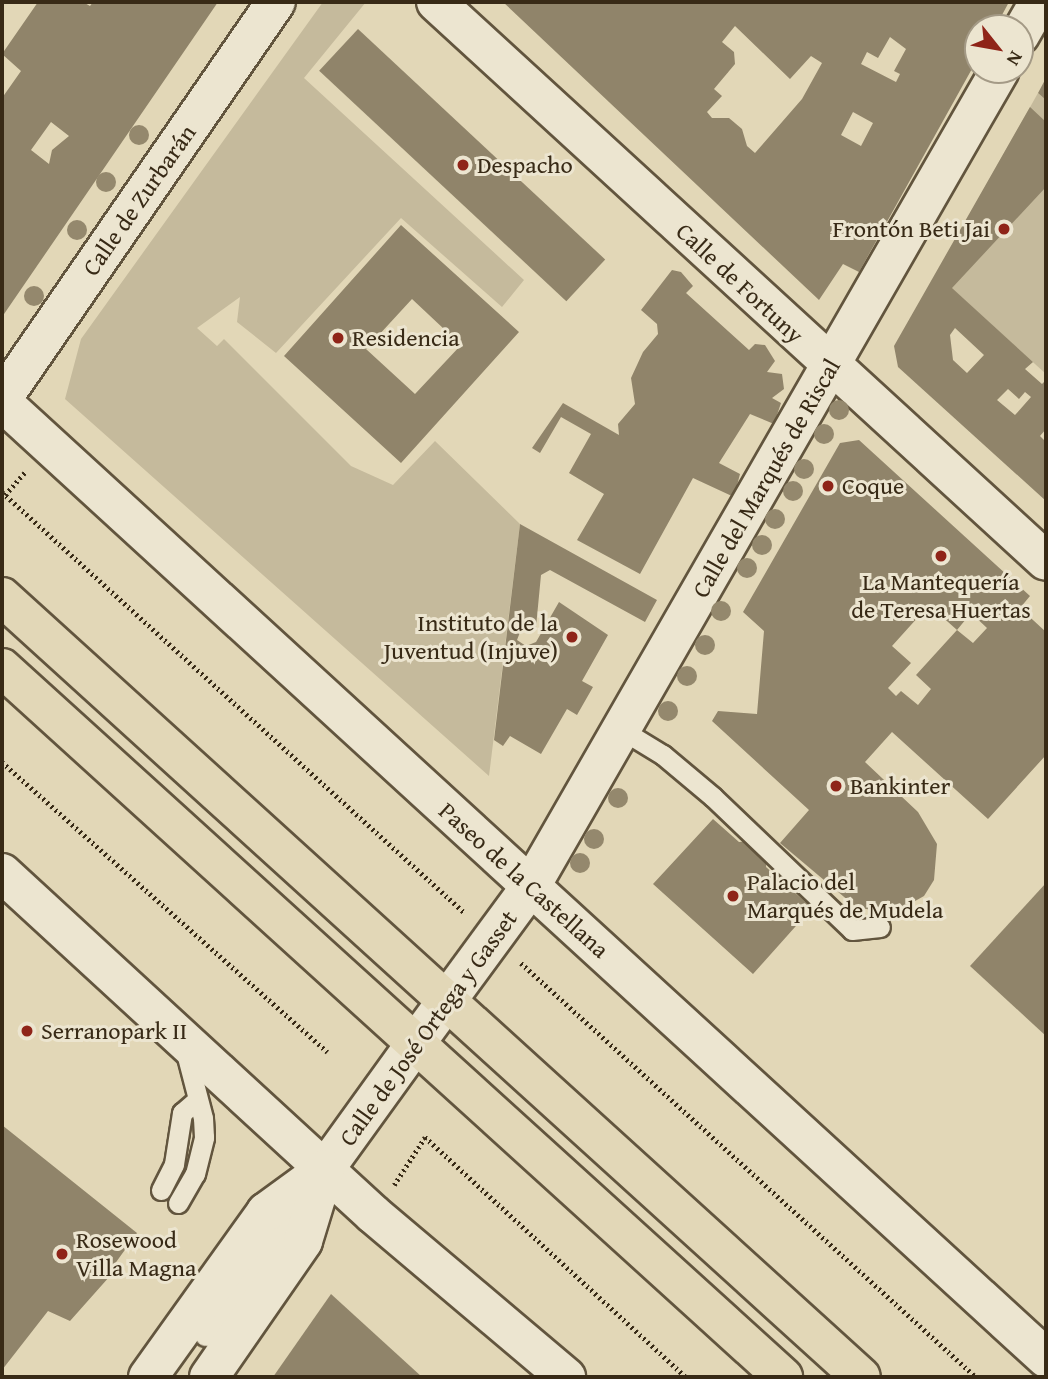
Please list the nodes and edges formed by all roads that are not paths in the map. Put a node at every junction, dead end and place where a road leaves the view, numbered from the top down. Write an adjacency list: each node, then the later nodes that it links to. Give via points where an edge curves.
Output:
1 (276, 2): 5 (street, Calle de Zurbarán)
2 (436, 2): 4 (street, Calle de Fortuny)
3 (992, 84): 4 (street, Calle del Marqués de Riscal)
4 (830, 366): 6 (street, Calle de Fortuny); 9 (street, Calle del Marqués de Riscal)
5 (2, 401): 11 (street, Paseo de la Castellana)
6 (1046, 561)
7 (2, 597): 13 (highway)
8 (2, 668): 15 (highway)
9 (622, 730): 11 (street, Calle del Marqués de Riscal); 12 (lane, via 663,755 713,797 852,930)
10 (2, 873): 14 (street)
11 (531, 886): 13 (street, Calle de José Ortega y Gasset); 21 (street, Paseo de la Castellana)
12 (880, 927)
13 (446, 1003): 15 (street, Calle de José Ortega y Gasset); 26 (highway)
14 (182, 1037): 16 (lane); 17 (street)
15 (415, 1044): 17 (street, Calle de José Ortega y Gasset); 25 (highway)
16 (196, 1101): 18 (lane, via 182,1113 174,1164); 19 (lane, via 203,1118 202,1147 195,1174)
17 (325, 1169): 20 (lane); 22 (street, Calle de José Ortega y Gasset, via 266,1212); 23 (street, Calle de José Ortega y Gasset, via 303,1241); 24 (street)
18 (161, 1189)
19 (178, 1203)
20 (205, 1336)
21 (1046, 1358)
22 (148, 1377)
23 (209, 1377)
24 (566, 1377)
25 (783, 1377)
26 (862, 1377)

